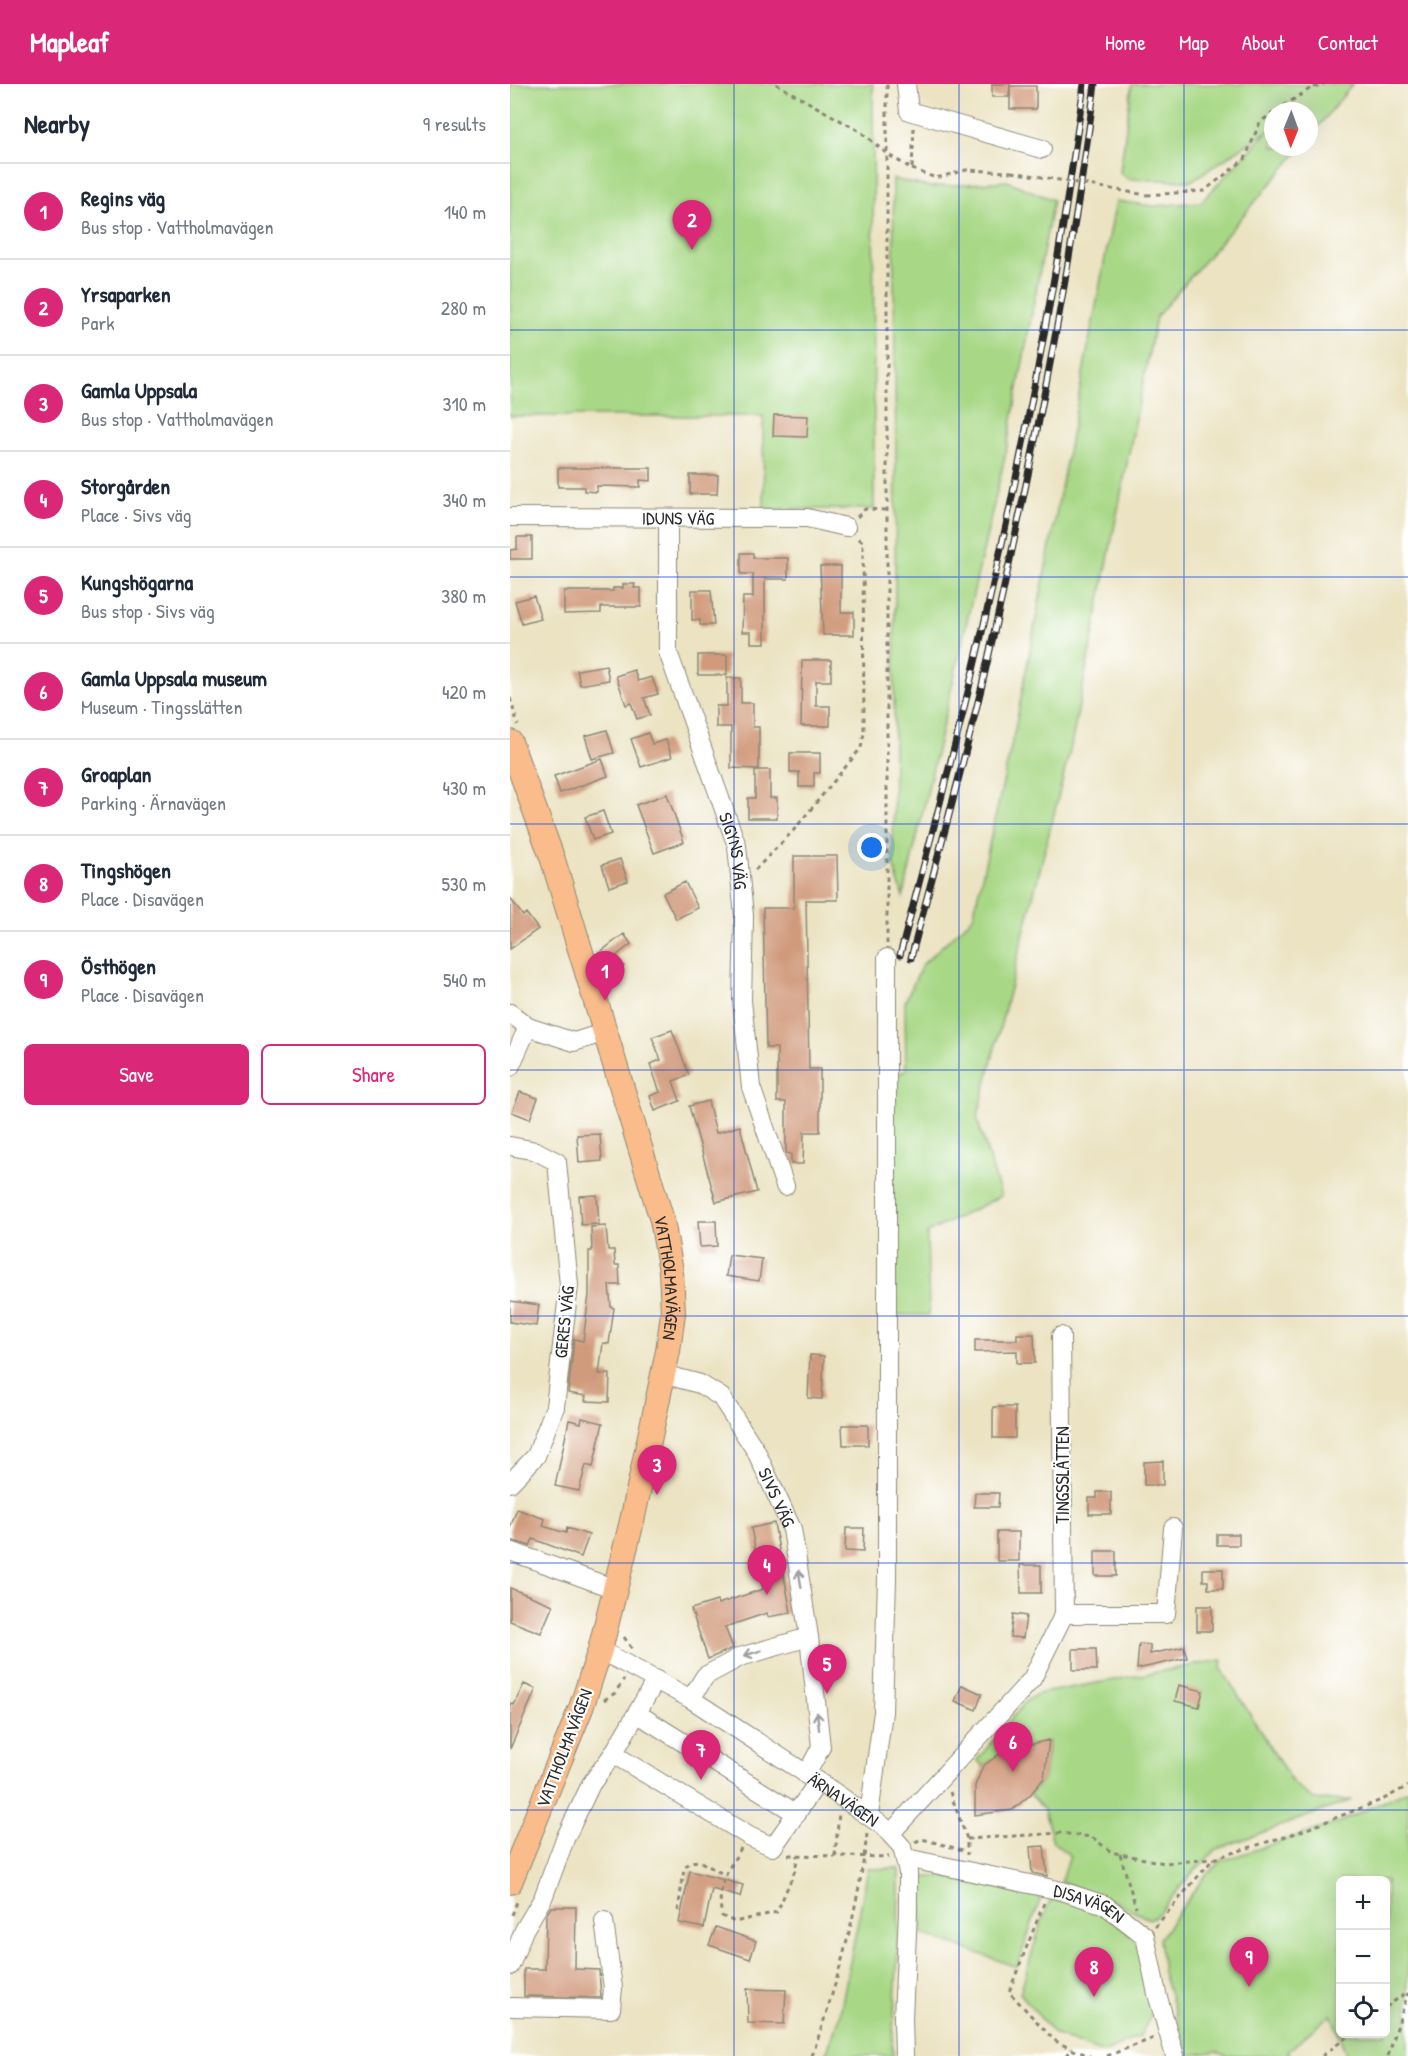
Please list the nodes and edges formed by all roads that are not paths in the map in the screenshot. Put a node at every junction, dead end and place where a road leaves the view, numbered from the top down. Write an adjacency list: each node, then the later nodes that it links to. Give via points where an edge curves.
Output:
1 (906, 84): 2 (street, via 911,119)
2 (1042, 149)
3 (510, 517): 4 (street, IDUNS VÄG)
4 (668, 518): 5 (street, IDUNS VÄG, via 807,518); 13 (street, SIGYNS VÄG, via 668,652 737,846 744,916 742,1001 751,1087)
5 (846, 527)
6 (510, 742): 10 (main road, VATTHOLMAVÄGEN, via 553,860)
7 (887, 958): 29 (street, via 887,1579 883,1712)
8 (510, 1012): 9 (street)
9 (528, 1027): 10 (street, via 574,1042); 11 (street)
10 (606, 1032): 15 (main road, VATTHOLMAVÄGEN, via 662,1220 671,1271 673,1313)
11 (510, 1067)
12 (510, 1146): 16 (street, GERES VÄG, via 536,1151 557,1162 569,1285 555,1407 536,1456)
13 (785, 1186)
14 (1061, 1336): 20 (street, TINGSSLÄTTEN)
15 (663, 1374): 19 (main road, VATTHOLMAVÄGEN); 21 (street, SIVS VÄG, one-way to 15, via 792,1529 774,1486 721,1396 700,1384)
16 (510, 1483)
17 (1173, 1528): 20 (street, via 1166,1614)
18 (510, 1551): 19 (street)
19 (615, 1589): 22 (main road, VATTHOLMAVÄGEN)
20 (1064, 1614): 30 (street, TINGSSLÄTTEN, via 1032,1679)
21 (809, 1637): 24 (street, one-way to 24, via 731,1662 705,1676); 27 (street, SIVS VÄG, one-way to 21, via 822,1748)
22 (600, 1650): 23 (street, ÄRNAVÄGEN); 32 (main road, VATTHOLMAVÄGEN, via 581,1708)
23 (656, 1680): 24 (street, ÄRNAVÄGEN); 25 (street)
24 (691, 1699): 27 (street, ÄRNAVÄGEN)
25 (638, 1714): 26 (street); 28 (street)
26 (613, 1754): 28 (street, SIVS VÄG, via 773,1847); 34 (street, via 591,1784)
27 (812, 1779): 28 (street, SIVS VÄG); 29 (street, ÄRNAVÄGEN)
28 (797, 1814)
29 (869, 1815): 30 (street, ÄRNAVÄGEN)
30 (891, 1833): 31 (street, ÄRNAVÄGEN, via 902,1847)
31 (910, 1850): 36 (street, ÄRNAVÄGEN, via 913,1944 903,2017); 37 (street, DISAVÄGEN, via 1105,1905 1145,1936)
32 (510, 1882)
33 (604, 1921): 35 (street, via 613,1988 610,2009)
34 (510, 1966)
35 (510, 2007)
36 (904, 2056)
37 (1174, 2056)

